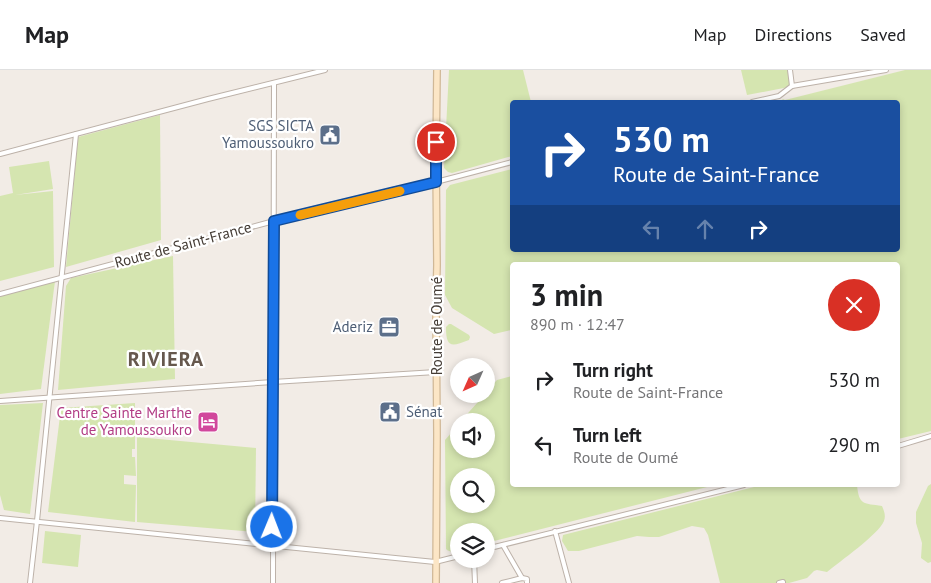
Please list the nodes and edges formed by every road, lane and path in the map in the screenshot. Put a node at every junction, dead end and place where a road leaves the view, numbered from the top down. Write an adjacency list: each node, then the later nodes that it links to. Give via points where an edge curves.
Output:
1 (326, 70): 5 (street)
2 (437, 70): 11 (main road, Route de Oumé)
3 (790, 70): 6 (street)
4 (886, 70): 6 (street)
5 (274, 83): 8 (street); 12 (street)
6 (792, 86): 7 (street, via 779,96)
7 (761, 100)
8 (76, 134): 9 (street); 13 (street)
9 (0, 154)
10 (510, 163): 11 (street, Route de Saint-France)
11 (436, 182): 12 (street, Route de Saint-France); 15 (main road, Route de Oumé)
12 (274, 221): 13 (street, Route de Saint-France); 16 (street)
13 (62, 276): 14 (street, Route de Saint-France); 17 (street)
14 (0, 294)
15 (436, 372): 16 (street); 29 (main road, Route de Oumé)
16 (273, 382): 17 (street); 25 (street)
17 (50, 398): 18 (street); 23 (street)
18 (0, 401)
19 (931, 436): 20 (street)
20 (900, 445)
21 (736, 487): 24 (street)
22 (0, 518): 23 (street)
23 (37, 522): 25 (street); 32 (street)
24 (555, 531): 26 (street); 38 (street)
25 (272, 545): 29 (street); 33 (street)
26 (503, 545): 27 (street); 31 (street)
27 (495, 547)
28 (450, 558): 29 (street)
29 (435, 562): 34 (main road, Route de Oumé)
30 (474, 568): 35 (street)
31 (522, 578): 36 (street); 37 (street, via 527,579)
32 (30, 583)
33 (272, 583)
34 (436, 583)
35 (475, 583)
36 (502, 583)
37 (527, 583)
38 (569, 583)

